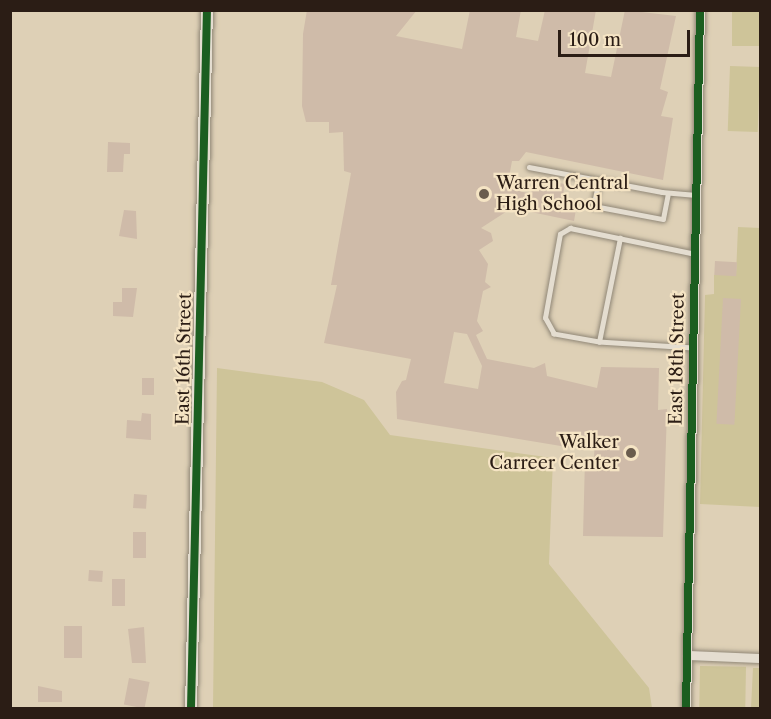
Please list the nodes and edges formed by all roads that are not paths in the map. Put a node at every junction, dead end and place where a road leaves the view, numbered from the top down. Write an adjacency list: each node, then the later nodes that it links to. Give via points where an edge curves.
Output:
1 (207, 10): 13 (street, East 16th Street)
2 (700, 10): 6 (street, East 18th Street)
3 (529, 167): 4 (lane)
4 (599, 182): 5 (lane); 5 (lane, via 594,206 663,219)
5 (668, 193): 6 (lane)
6 (696, 195): 8 (street, East 18th Street)
7 (620, 238): 8 (lane); 9 (lane); 9 (lane, via 570,228 560,234 544,318 554,333)
8 (695, 254): 10 (street, East 18th Street)
9 (599, 342): 10 (lane)
10 (693, 348): 11 (street, East 18th Street)
11 (687, 655): 12 (street); 14 (street, East 18th Street)
12 (760, 658)
13 (191, 708)
14 (686, 708)

